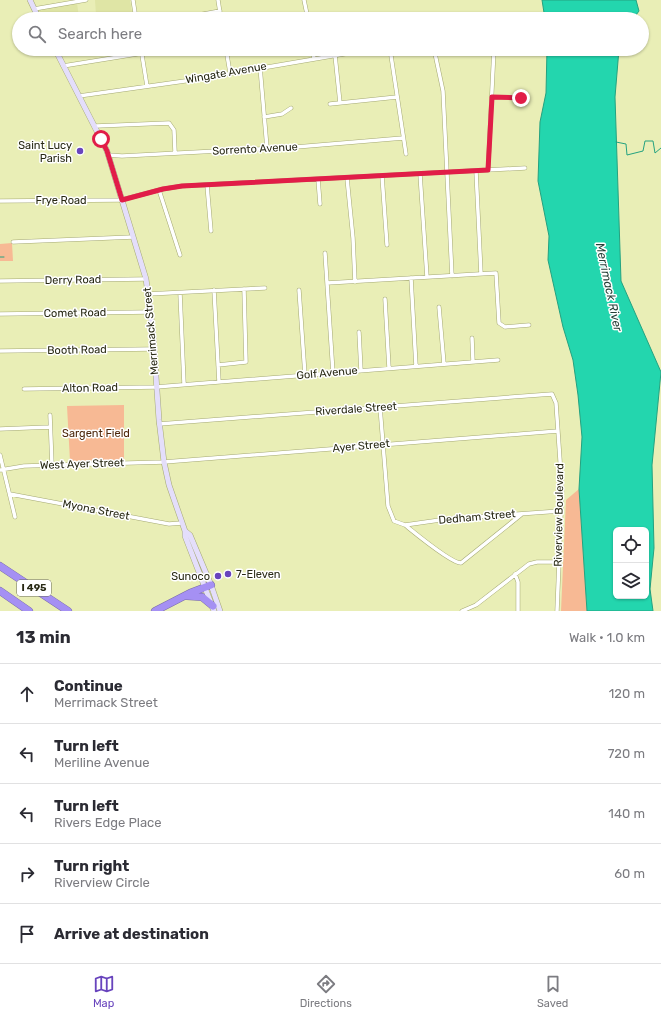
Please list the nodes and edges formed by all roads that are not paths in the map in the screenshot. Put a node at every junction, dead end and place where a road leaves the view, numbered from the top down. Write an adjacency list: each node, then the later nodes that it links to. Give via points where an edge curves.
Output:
1 (30, 0): 6 (main road)
2 (86, 0): 6 (street)
3 (133, 0): 9 (street)
4 (218, 0): 7 (street)
5 (304, 0): 11 (street)
6 (34, 8): 8 (main road)
7 (220, 11): 10 (street)
8 (36, 12)
9 (135, 12)
10 (214, 12)
11 (307, 12)
12 (59, 56): 22 (main road, Merrimack Street)
13 (115, 56): 22 (street)
14 (142, 56): 25 (street)
15 (227, 56): 24 (street)
16 (328, 56): 21 (street, Wingate Avenue)
17 (335, 56): 30 (street)
18 (391, 56): 27 (street)
19 (436, 56): 43 (street, via 443,91)
20 (494, 56): 28 (street)
21 (314, 58): 23 (street, Wingate Avenue)
22 (64, 66): 26 (main road, Merrimack Street)
23 (260, 67): 24 (street, Wingate Avenue); 33 (street)
24 (230, 73): 25 (street, Wingate Avenue)
25 (147, 86): 26 (street, Wingate Avenue)
26 (79, 96): 34 (main road, Merrimack Street)
27 (397, 97): 30 (street); 35 (street)
28 (492, 97): 29 (street); 41 (street)
29 (521, 98)
30 (340, 103): 31 (street)
31 (330, 104)
32 (291, 108): 33 (street, via 282,114)
33 (264, 117): 36 (street)
34 (96, 126): 37 (street, via 169,123 174,130); 39 (main road, Merrimack Street)
35 (403, 138): 36 (street, Sorrento Avenue); 38 (street)
36 (267, 148): 37 (street, Sorrento Avenue)
37 (175, 152): 39 (street, Sorrento Avenue)
38 (406, 154)
39 (108, 155): 50 (main road, Merrimack Street)
40 (525, 168): 41 (street, Frye Road)
41 (488, 170): 42 (street, Frye Road)
42 (476, 171): 43 (street, Frye Road); 59 (street)
43 (447, 173): 44 (street, Frye Road); 60 (street)
44 (420, 174): 45 (street, Frye Road); 61 (street)
45 (382, 176): 46 (street, Frye Road); 56 (street)
46 (347, 178): 47 (street, Frye Road); 65 (street)
47 (318, 179): 48 (street, Frye Road); 52 (street)
48 (207, 185): 49 (street, Frye Road); 53 (street)
49 (159, 190): 50 (street, Frye Road); 58 (street)
50 (122, 200): 51 (street, Frye Road); 54 (main road, Merrimack Street)
51 (0, 201)
52 (320, 204)
53 (211, 231)
54 (133, 238): 55 (street); 62 (main road, Merrimack Street)
55 (13, 242)
56 (387, 245)
57 (325, 253): 66 (street)
58 (180, 255)
59 (481, 274): 60 (street); 77 (street, via 496,273 501,325)
60 (452, 276): 61 (street)
61 (427, 277): 63 (street)
62 (145, 278): 64 (street, Derry Road); 72 (main road, Merrimack Street)
63 (411, 278): 65 (street); 86 (street)
64 (0, 281)
65 (355, 282): 66 (street)
66 (327, 283): 89 (street)
67 (266, 288): 68 (street)
68 (244, 289): 69 (street); 85 (street, via 246,362)
69 (214, 290): 71 (street); 85 (street)
70 (299, 290): 90 (street)
71 (180, 293): 72 (street); 92 (street)
72 (148, 294): 75 (main road, Merrimack Street)
73 (385, 299): 87 (street)
74 (439, 307): 84 (street)
75 (150, 312): 76 (street, Comet Road); 80 (main road, Merrimack Street)
76 (0, 314)
77 (530, 325)
78 (359, 332): 88 (street)
79 (472, 338): 83 (street)
80 (154, 349): 81 (street, Booth Road); 93 (main road, Merrimack Street)
81 (0, 352)
82 (498, 360): 83 (street, Golf Avenue)
83 (473, 362): 84 (street, Golf Avenue)
84 (444, 364): 86 (street, Golf Avenue)
85 (218, 365): 91 (street)
86 (416, 366): 87 (street, Golf Avenue)
87 (389, 368): 88 (street, Golf Avenue)
88 (361, 370): 89 (street, Golf Avenue)
89 (333, 373): 90 (street, Golf Avenue)
90 (305, 375): 91 (street, Golf Avenue)
91 (219, 382): 92 (street, Golf Avenue)
92 (184, 384): 93 (street, Golf Avenue)
93 (156, 387): 94 (street, Alton Road); 98 (main road, Merrimack Street)
94 (24, 389)
95 (553, 396): 96 (street, Riverdale Street, via 549,394); 101 (street, Riverview Boulevard)
96 (380, 407): 98 (street, Riverdale Street); 102 (street)
97 (50, 415): 99 (street)
98 (159, 424): 104 (main road, Merrimack Street)
99 (50, 427): 100 (street); 105 (street)
100 (0, 429)
101 (558, 431): 102 (street, Ayer Street); 108 (street, Riverview Boulevard, via 562,483)
102 (383, 444): 104 (street, Ayer Street); 112 (street, Dedham Street, via 388,506 395,522)
103 (0, 455): 106 (street)
104 (164, 462): 105 (street, West Ayer Street); 111 (main road, Merrimack Street)
105 (52, 465): 106 (street, West Ayer Street)
106 (2, 470): 107 (street)
107 (10, 494): 110 (street); 111 (street, Myona Street, via 169,524)
108 (560, 511): 109 (street, Dedham Street); 113 (street, Riverview Boulevard)
109 (523, 513): 112 (street, Dedham Street, via 446,519); 112 (street, via 461,563 449,558)
110 (15, 517)
111 (182, 523): 116 (main road, Merrimack Street, via 185,536)
112 (406, 526)
113 (558, 562): 115 (street, via 534,562); 126 (street, Riverview Boulevard)
114 (0, 566): 121 (highway, I 495)
115 (515, 574): 124 (street, via 476,605); 125 (street, via 518,582)
116 (208, 586): 118 (highway); 119 (main road); 123 (main road)
117 (0, 591): 120 (highway, I 495)
118 (187, 596): 119 (highway, via 202,597); 122 (highway)
119 (213, 608)
120 (30, 611)
121 (68, 611)
122 (155, 611)
123 (220, 611)
124 (462, 611)
125 (518, 611)
126 (557, 611)

